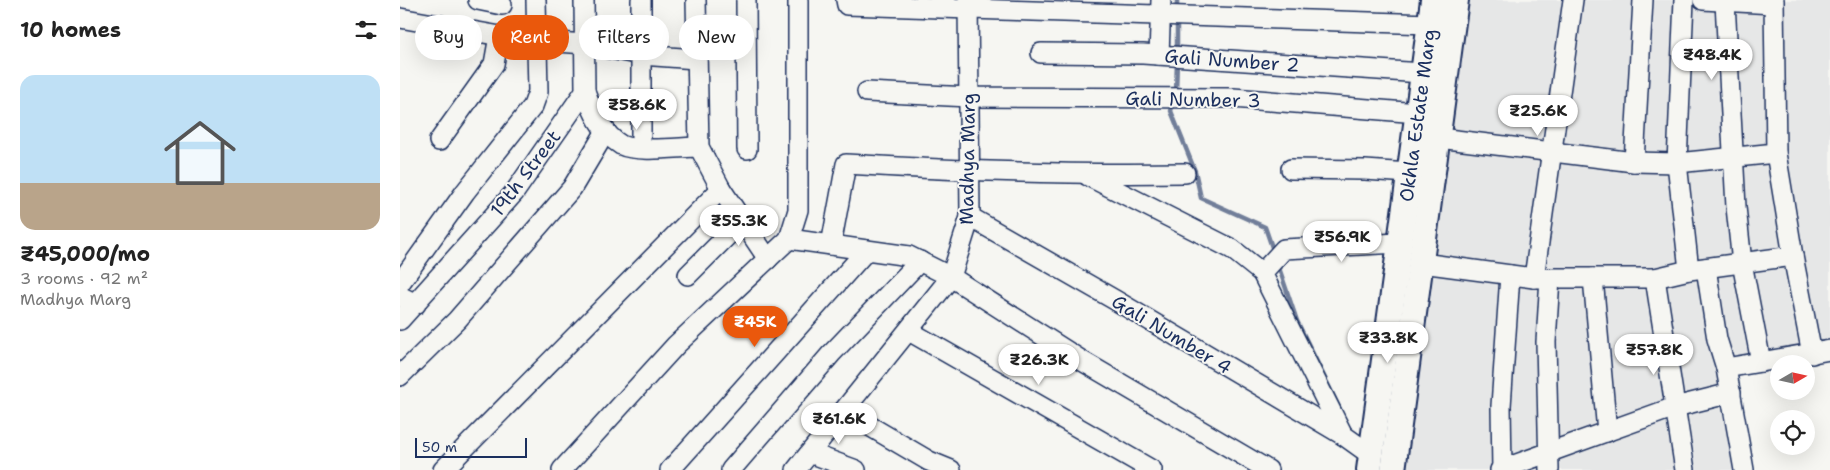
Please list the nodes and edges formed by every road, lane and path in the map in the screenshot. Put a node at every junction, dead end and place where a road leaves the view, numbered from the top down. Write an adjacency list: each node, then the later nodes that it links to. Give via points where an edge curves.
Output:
1 (478, 0): 18 (street)
2 (536, 0): 20 (street)
3 (584, 0): 21 (street)
4 (641, 0): 22 (street)
5 (696, 0): 23 (street)
6 (746, 0): 44 (street)
7 (798, 0): 58 (street, via 798,210)
8 (1433, 0): 25 (main road, Okhla Estate Marg)
9 (1456, 0): 40 (main road, Okhla Estate Marg)
10 (1573, 0): 45 (street)
11 (1643, 0): 48 (street)
12 (1684, 0): 49 (street)
13 (1703, 0): 14 (street)
14 (1725, 2): 15 (street); 47 (street)
15 (1773, 2): 46 (street)
16 (847, 3): 17 (street)
17 (968, 4): 19 (street); 37 (street, Madhya Marg)
18 (502, 5)
19 (1160, 7): 25 (street); 28 (street)
20 (537, 15)
21 (584, 15)
22 (641, 15)
23 (696, 15)
24 (400, 18): 26 (street)
25 (1430, 24): 34 (main road, Okhla Estate Marg)
26 (492, 35)
27 (1041, 53): 28 (street, Gali Number 2)
28 (1159, 55): 34 (street, Gali Number 2)
29 (495, 60): 41 (street)
30 (538, 60): 75 (street, via 538,92 533,106 465,192)
31 (585, 60): 35 (street)
32 (641, 60): 43 (street)
33 (696, 60): 42 (street)
34 (1422, 73): 38 (main road, Okhla Estate Marg)
35 (585, 91): 39 (street, via 594,114); 76 (street, 19th Street, via 514,193)
36 (866, 92): 37 (street, Gali Number 3)
37 (968, 97): 38 (street, Gali Number 3, via 1233,98); 51 (street, Madhya Marg)
38 (1418, 113): 53 (main road, Okhla Estate Marg)
39 (606, 131): 43 (street, via 622,146); 82 (street, via 572,188 457,320)
40 (1439, 138): 45 (street); 65 (main road, Okhla Estate Marg)
41 (439, 141)
42 (699, 147): 43 (street); 55 (street)
43 (641, 148)
44 (747, 149)
45 (1553, 152): 48 (street); 72 (street)
46 (1776, 153): 47 (street); 62 (street)
47 (1734, 157): 49 (street); 66 (street)
48 (1634, 162): 49 (street)
49 (1677, 163): 67 (street)
50 (1291, 169): 53 (street)
51 (970, 172): 54 (street); 57 (street, Madhya Marg); 60 (street, via 846,164)
52 (1185, 173): 54 (street)
53 (1409, 173): 59 (main road, Okhla Estate Marg)
54 (1086, 175): 68 (street, via 1232,249)
55 (721, 189): 56 (street); 91 (street)
56 (739, 216): 63 (street); 69 (street, via 731,232)
57 (970, 218): 71 (street, Madhya Marg); 87 (street, Gali Number 4)
58 (790, 239): 60 (street); 63 (street)
59 (1399, 243): 68 (street, via 1284,249); 90 (main road, Okhla Estate Marg)
60 (832, 245): 61 (street)
61 (867, 250): 64 (street, via 910,256); 93 (street)
62 (1793, 256): 66 (street); 79 (street)
63 (768, 259): 92 (street, via 676,345)
64 (920, 261): 71 (street); 94 (street, via 831,354)
65 (1422, 263): 70 (street); 100 (main road, Okhla Estate Marg)
66 (1742, 263): 67 (street); 80 (street)
67 (1698, 269): 74 (street); 81 (street)
68 (1262, 273): 87 (street)
69 (688, 275)
70 (1510, 275): 72 (street); 101 (street, via 1501,406)
71 (952, 277): 78 (street, Madhya Marg); 99 (street, via 1084,362)
72 (1542, 278): 73 (street); 89 (street)
73 (1593, 278): 74 (street); 86 (street)
74 (1655, 278): 84 (street)
75 (400, 283)
76 (408, 300): 77 (street, 19th Street)
77 (400, 320)
78 (909, 331): 85 (street, Madhya Marg); 98 (street)
79 (1821, 352): 80 (street)
80 (1761, 362): 81 (street)
81 (1726, 368): 83 (street)
82 (400, 376)
83 (1731, 393): 84 (street); 103 (street)
84 (1676, 407): 86 (street); 102 (street)
85 (844, 411): 88 (street, Madhya Marg); 97 (street, via 929,461)
86 (1607, 432): 89 (street)
87 (1343, 435): 90 (street, Gali Number 4)
88 (810, 452): 95 (street, Madhya Marg); 96 (street)
89 (1549, 461): 101 (street)
90 (1370, 463)
91 (443, 470)
92 (562, 470)
93 (670, 470)
94 (730, 470)
95 (796, 470)
96 (856, 470)
97 (951, 470)
98 (1152, 470)
99 (1268, 470)
100 (1394, 470)
101 (1501, 470)
102 (1685, 470)
103 (1744, 470)

